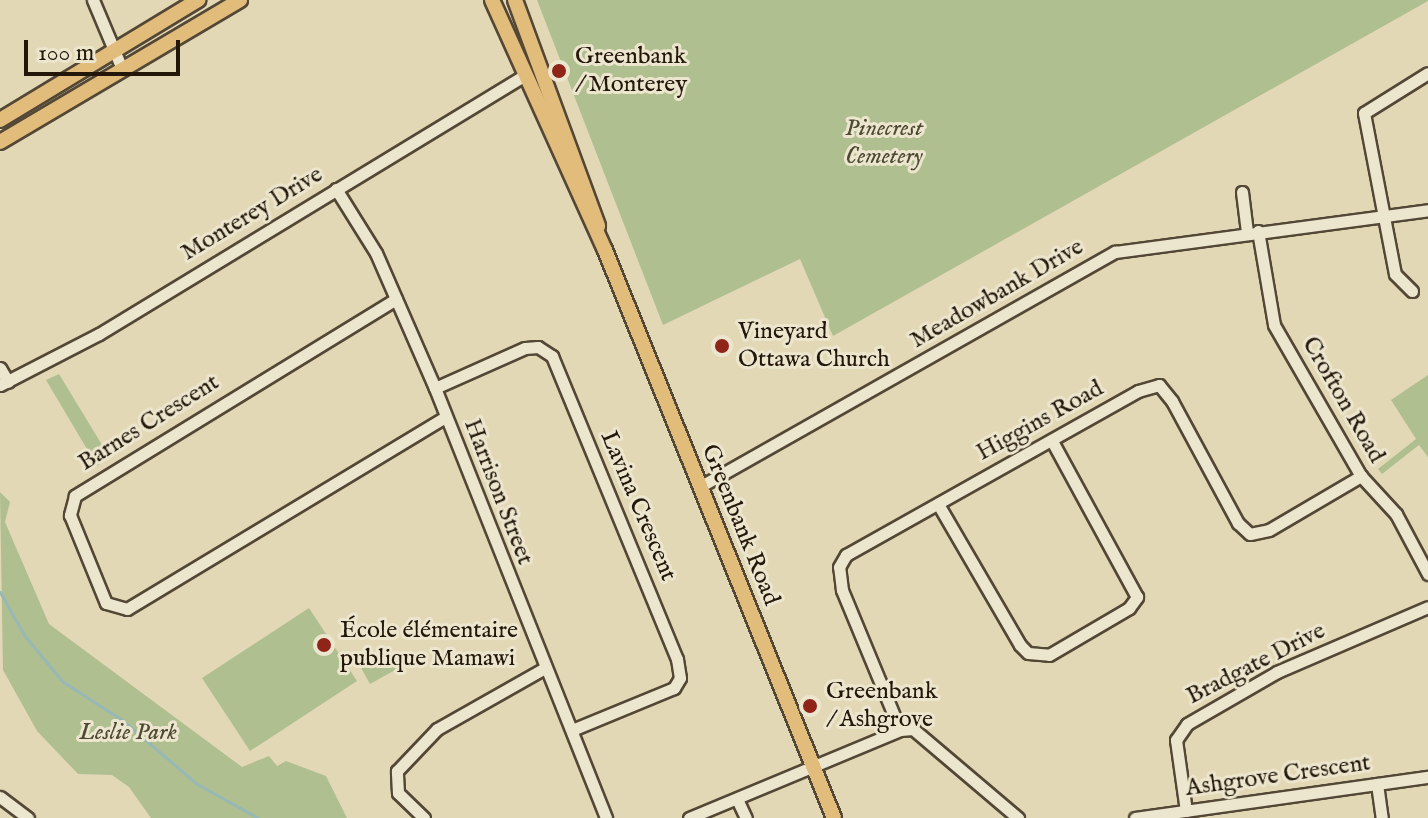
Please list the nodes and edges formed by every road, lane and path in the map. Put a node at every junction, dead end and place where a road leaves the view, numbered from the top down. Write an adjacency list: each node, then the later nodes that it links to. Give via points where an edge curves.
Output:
1 (93, 0): 6 (street)
2 (198, 0): 6 (main road)
3 (240, 0): 7 (main road)
4 (492, 0): 9 (main road, Greenbank Road)
5 (515, 0): 17 (main road, Greenbank Road, via 578,163)
6 (113, 51): 7 (street); 10 (main road)
7 (122, 69): 11 (main road)
8 (1428, 73): 15 (street, via 1364,113)
9 (524, 76): 12 (street, Monterey Drive); 17 (main road, Greenbank Road)
10 (0, 120)
11 (0, 142)
12 (336, 189): 19 (street, Harrison Street, via 376,253); 21 (street, Monterey Drive, via 99,334)
13 (1242, 192): 16 (street)
14 (1428, 210): 15 (street, Meadowbank Drive)
15 (1387, 215): 16 (street, Meadowbank Drive); 18 (street, via 1395,274)
16 (1252, 232): 25 (street, Crofton Road, via 1274,325); 26 (street, Meadowbank Drive, via 1115,252)
17 (605, 250): 26 (main road, Greenbank Road)
18 (1412, 291)
19 (396, 299): 22 (street, Harrison Street); 23 (street, Barnes Crescent, via 75,496 70,515 106,603 127,609)
20 (0, 368): 21 (street)
21 (4, 384)
22 (435, 388): 23 (street, Harrison Street); 31 (street, Lavina Crescent, via 525,348 538,347 552,356 677,659 680,678 674,688)
23 (445, 417): 30 (street, Harrison Street)
24 (1052, 441): 25 (street, Higgins Road, via 1138,391 1159,385 1238,523 1250,534 1269,530); 27 (street, Higgins Road); 27 (street, via 1137,597 1129,608 1049,655 1028,653 1020,645)
25 (1361, 476): 28 (street, Crofton Road, via 1396,514)
26 (701, 486): 33 (main road, Greenbank Road)
27 (938, 504): 32 (street, Higgins Road, via 846,555 839,567 842,590)
28 (1428, 574)
29 (1428, 607): 39 (street, Bradgate Drive, via 1277,672 1187,724 1176,740)
30 (545, 668): 31 (street, Harrison Street); 43 (street, via 437,729 397,771 398,793)
31 (572, 730): 44 (street, Harrison Street)
32 (900, 730): 33 (street); 42 (street, via 922,734)
33 (814, 767): 37 (street); 47 (main road, Greenbank Road)
34 (1428, 777): 35 (street, Ashgrove Crescent)
35 (1377, 784): 38 (street, Ashgrove Crescent); 49 (street)
36 (0, 797): 41 (street)
37 (737, 799): 45 (street); 46 (street)
38 (1251, 803): 39 (street, Ashgrove Crescent); 40 (street)
39 (1186, 811): 48 (street, Ashgrove Crescent)
40 (1253, 816)
41 (26, 817)
42 (1014, 817)
43 (424, 818)
44 (606, 818)
45 (689, 818)
46 (746, 818)
47 (834, 818)
48 (1135, 818)
49 (1382, 818)

